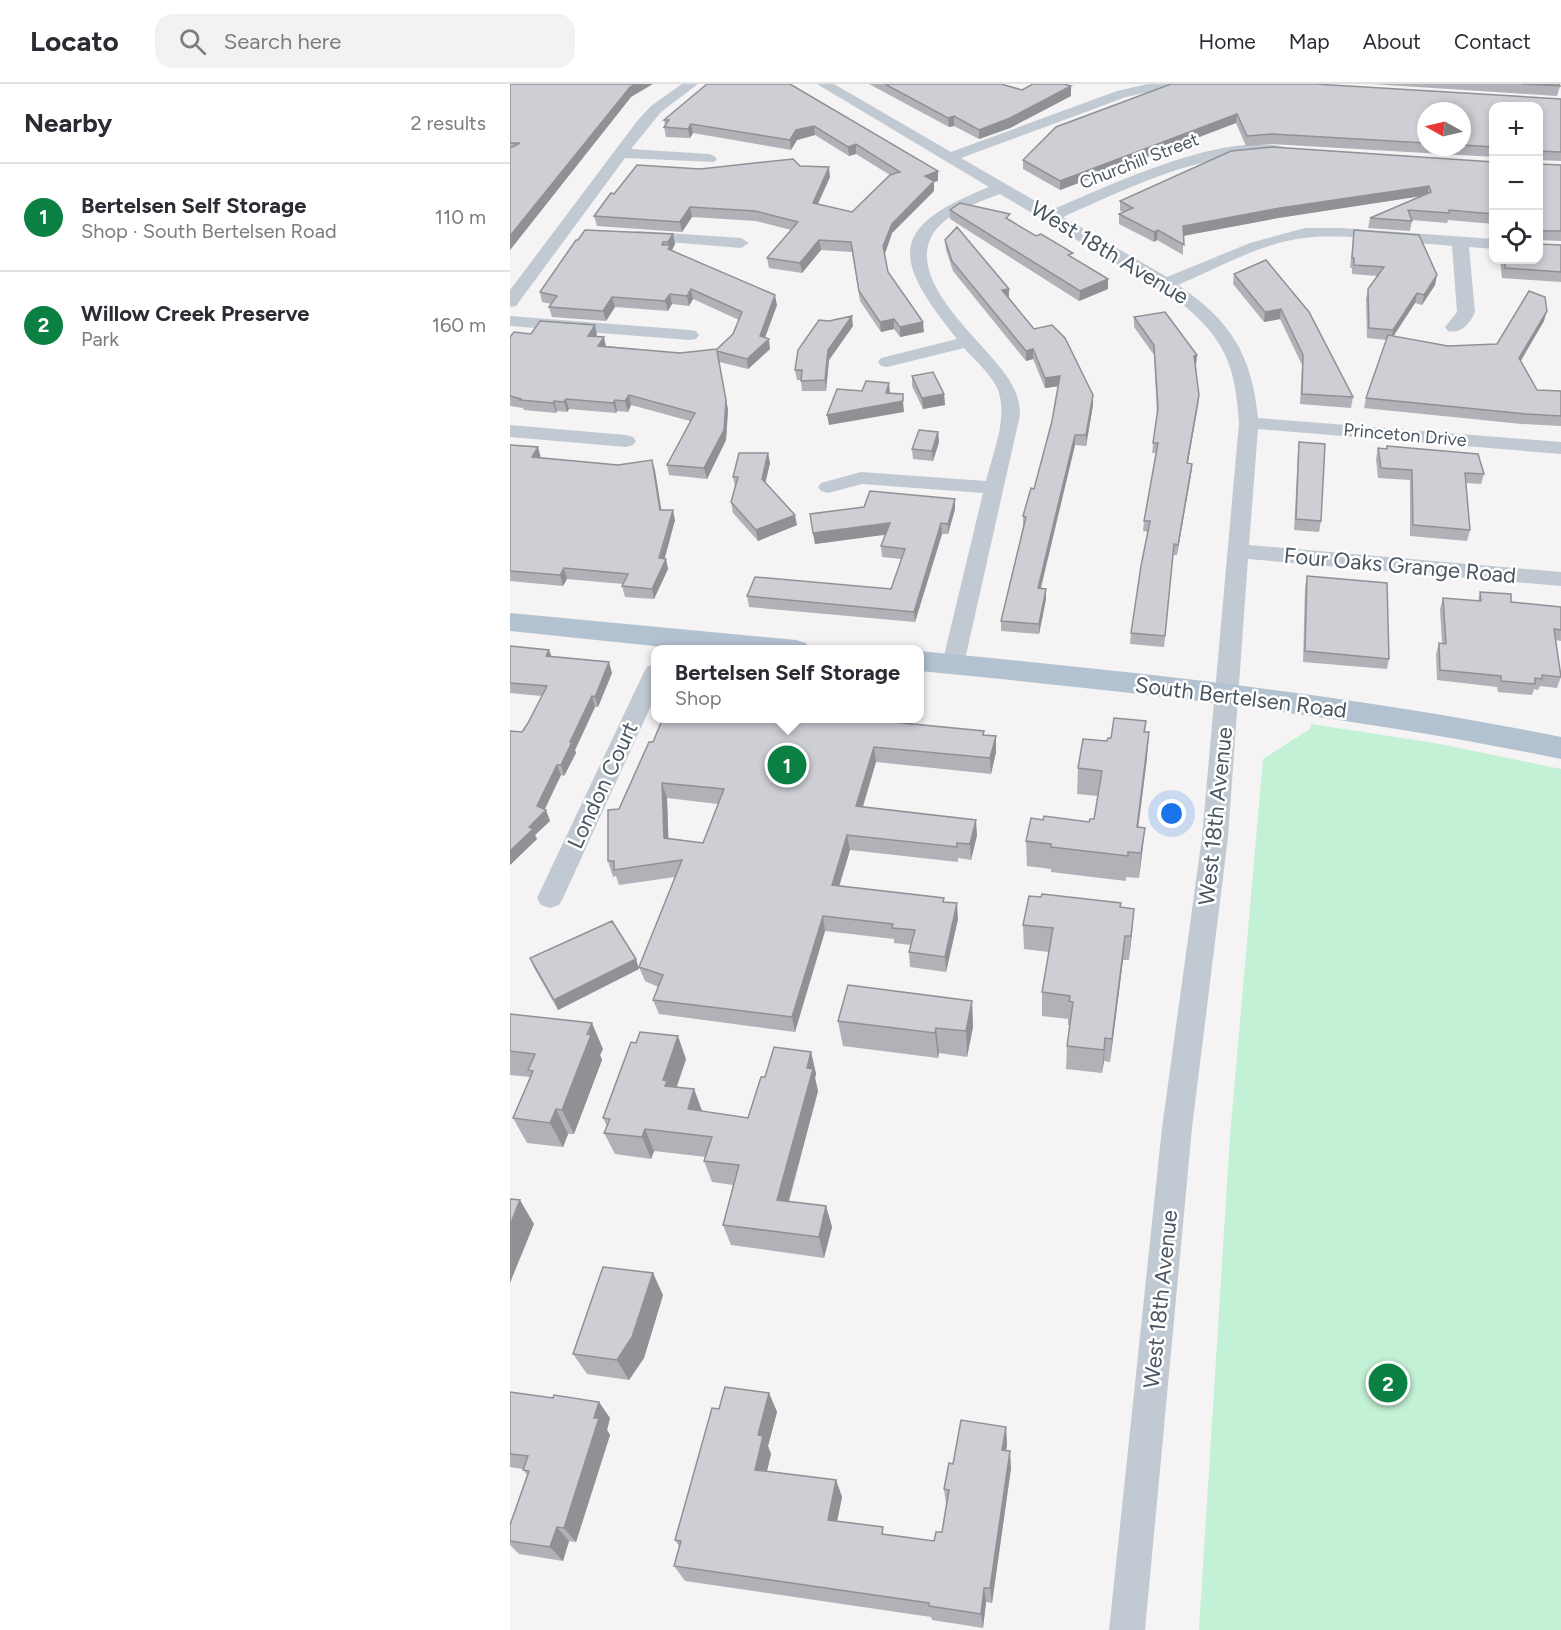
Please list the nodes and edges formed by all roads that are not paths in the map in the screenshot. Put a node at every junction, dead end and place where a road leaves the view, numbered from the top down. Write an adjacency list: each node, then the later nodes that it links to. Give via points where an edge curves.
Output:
1 (691, 84): 6 (street, via 656,109)
2 (824, 84): 7 (street, West 18th Avenue)
3 (1167, 84): 4 (street)
4 (1137, 86): 7 (street)
5 (1294, 151): 10 (street, Churchill Street, via 1249,150 1206,156)
6 (621, 153): 8 (street); 11 (street)
7 (950, 157): 9 (street, West 18th Avenue)
8 (709, 159)
9 (1003, 187): 10 (street, West 18th Avenue); 24 (street, via 940,217 925,234 918,250 922,280)
10 (1051, 216): 19 (street, West 18th Avenue)
11 (563, 231): 12 (street); 18 (street)
12 (587, 232)
13 (622, 235): 15 (street)
14 (1460, 242): 16 (street); 19 (street, via 1305,233 1256,246); 22 (street, via 1466,312)
15 (741, 243)
16 (1489, 244)
17 (510, 274): 18 (street)
18 (529, 276): 20 (street)
19 (1167, 284): 26 (street, West 18th Avenue, via 1214,321 1231,346 1247,390)
20 (510, 302)
21 (510, 321): 23 (street)
22 (1454, 327)
23 (690, 335)
24 (969, 341): 25 (street); 31 (street, via 1003,382 1011,400)
25 (887, 362)
26 (1249, 423): 29 (street, Princeton Drive); 32 (street, West 18th Avenue)
27 (510, 431): 28 (street)
28 (626, 441)
29 (1561, 448)
30 (828, 487): 31 (street, via 861,478)
31 (994, 488): 38 (street)
32 (1238, 550): 33 (street, Four Oaks Grange Road); 40 (street, West 18th Avenue)
33 (1561, 579)
34 (510, 622): 35 (main road)
35 (668, 644): 36 (main road)
36 (689, 645)
37 (924, 661): 38 (main road, South Bertelsen Road)
38 (953, 664): 40 (main road, South Bertelsen Road)
39 (651, 681): 42 (street, London Court)
40 (1226, 692): 41 (main road, South Bertelsen Road, via 1405,718); 43 (street, West 18th Avenue, via 1215,837 1177,1128)
41 (1561, 748)
42 (550, 898)
43 (1127, 1630)

